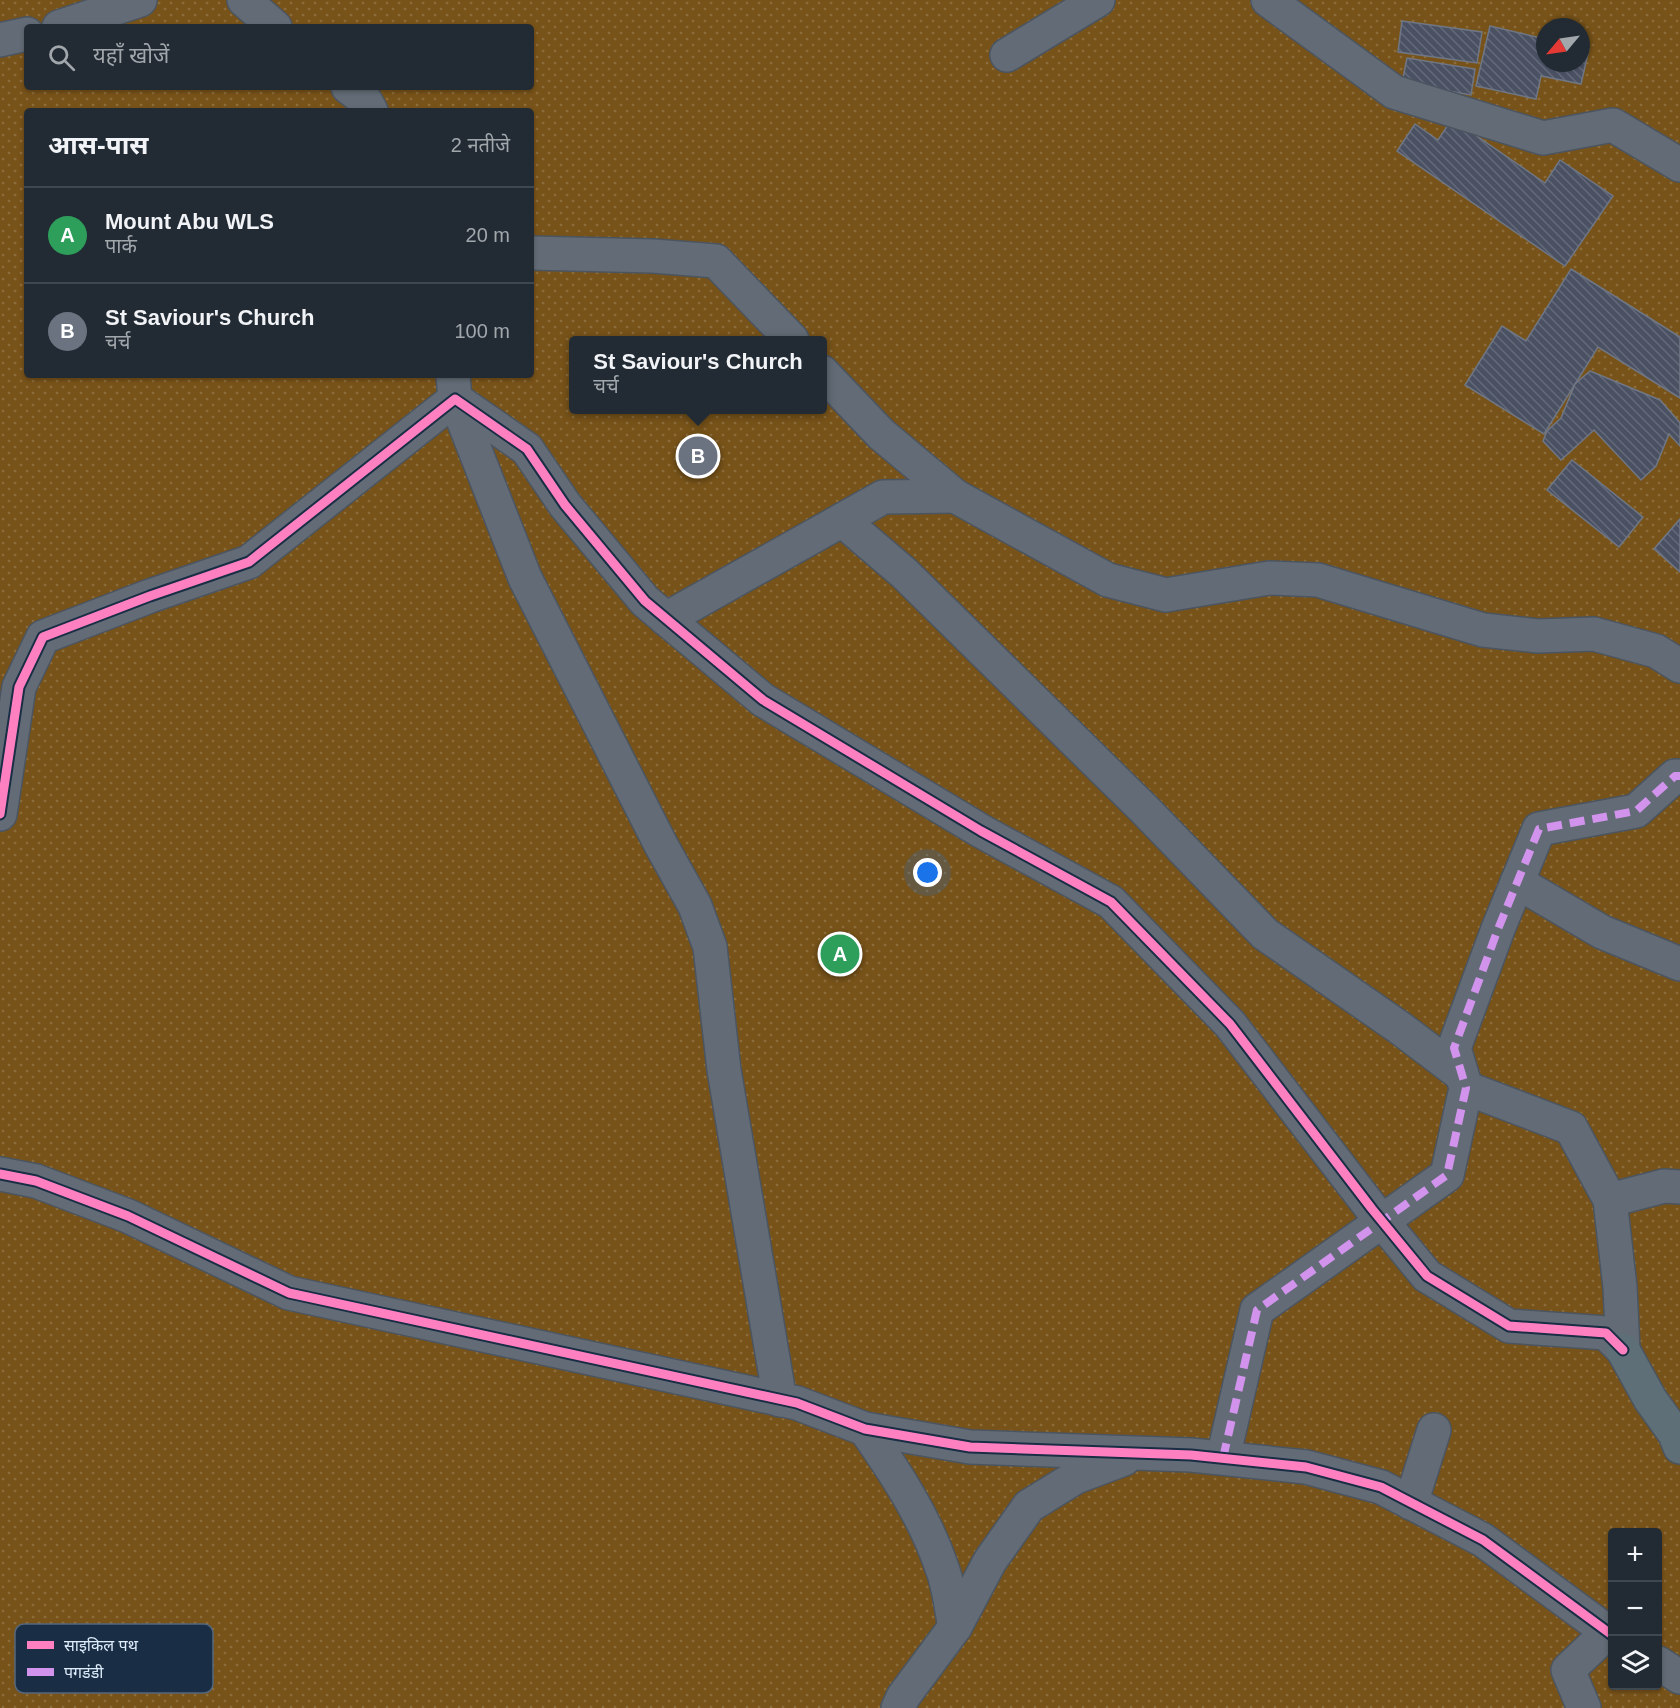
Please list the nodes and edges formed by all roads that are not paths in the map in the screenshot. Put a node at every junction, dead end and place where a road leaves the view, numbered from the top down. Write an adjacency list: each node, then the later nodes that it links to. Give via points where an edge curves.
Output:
1 (140, 0): 5 (street)
2 (244, 0): 6 (street)
3 (1098, 0): 9 (street)
4 (1268, 0): 12 (street, via 1394,92 1543,138 1613,125)
5 (68, 24)
6 (272, 24)
7 (24, 35): 8 (street)
8 (0, 40)
9 (1007, 55)
10 (352, 90): 11 (street)
11 (369, 108)
12 (1680, 165)
13 (534, 253): 14 (street, via 716,261)
14 (788, 336)
15 (827, 377): 17 (street, via 881,434)
16 (454, 387): 19 (street, via 526,449 565,505 645,601); 22 (street, via 249,562 43,637 19,687); 31 (street, via 525,578 695,906 710,947 724,1071)
17 (955, 496): 18 (street, via 883,497); 20 (street, via 1108,580 1166,595 1269,578 1318,580 1483,630 1538,636 1594,634 1656,651)
18 (842, 520): 19 (street); 25 (street, via 904,573 1265,934 1400,1028)
19 (666, 619): 29 (street, via 763,700 981,831 1110,902 1230,1024)
20 (1680, 666)
21 (1680, 776): 23 (street, via 1675,776 1636,812 1539,828)
22 (0, 814)
23 (1517, 882): 24 (street, via 1602,932); 25 (street, via 1454,1048)
24 (1680, 964)
25 (1464, 1082): 28 (street, via 1571,1128); 29 (street, via 1447,1175)
26 (0, 1174): 31 (street, via 36,1181 128,1216 289,1293)
27 (1680, 1187): 28 (street, via 1664,1186)
28 (1610, 1200): 30 (street)
29 (1382, 1221): 30 (street, via 1427,1276 1509,1326 1606,1334); 36 (street, via 1257,1310)
30 (1623, 1350): 34 (main road, via 1650,1400)
31 (780, 1400): 32 (street)
32 (865, 1429): 35 (street, via 970,1447); 38 (street, via 923,1522 943,1569)
33 (1434, 1430): 37 (street)
34 (1678, 1438)
35 (1140, 1454): 36 (street); 38 (street, via 1076,1477 1029,1506 990,1561)
36 (1223, 1458): 37 (street, via 1306,1467 1381,1487)
37 (1411, 1503): 39 (street, via 1483,1540)
38 (955, 1627): 43 (street)
39 (1608, 1633)
40 (1608, 1636): 44 (street, via 1568,1670)
41 (1662, 1666): 42 (street)
42 (1680, 1677)
43 (898, 1708)
44 (1584, 1708)

